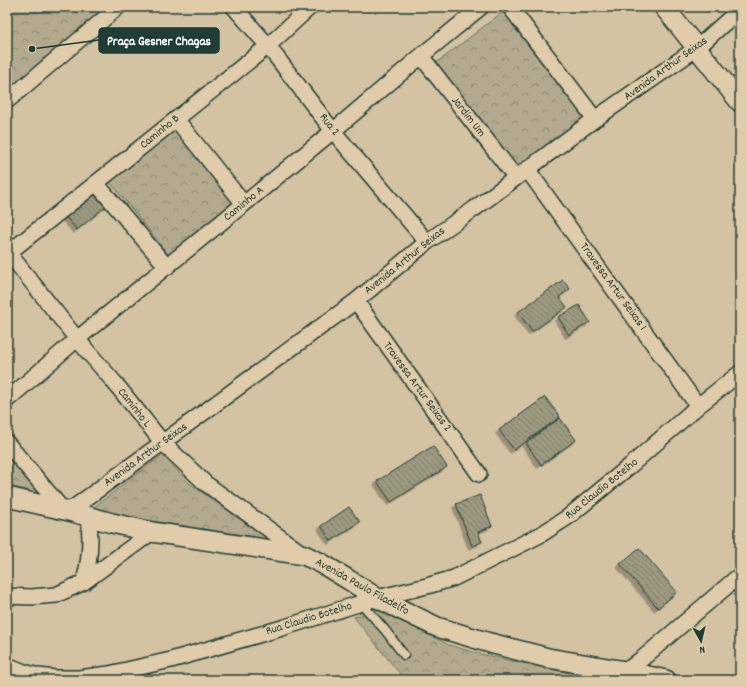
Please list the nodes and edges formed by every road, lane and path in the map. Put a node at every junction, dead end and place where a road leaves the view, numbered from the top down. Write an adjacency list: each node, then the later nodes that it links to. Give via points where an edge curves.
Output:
1 (118, 7): 11 (street)
2 (234, 7): 8 (street, Rua 2)
3 (310, 7): 8 (street, Caminho B)
4 (481, 7): 10 (street, Caminho A)
5 (510, 7): 14 (street)
6 (664, 7): 9 (street)
7 (740, 9): 9 (street, Avenida Arthur Seixas)
8 (268, 46): 13 (street, Caminho B); 15 (street, Rua 2)
9 (697, 48): 12 (street); 14 (street, Avenida Arthur Seixas)
10 (421, 56): 15 (street, Caminho A); 16 (street, Jardim Um)
11 (7, 101)
12 (740, 102)
13 (176, 119): 17 (street, Caminho B); 18 (street)
14 (595, 119): 16 (street, Avenida Arthur Seixas)
15 (333, 131): 18 (street, Caminho A); 19 (street, Rua 2)
16 (521, 173): 19 (street, Avenida Arthur Seixas); 26 (street, Travessa Artur Seixas 1)
17 (96, 183): 20 (street, Caminho B); 21 (street)
18 (244, 204): 21 (street, Caminho A)
19 (427, 242): 22 (street, Avenida Arthur Seixas)
20 (8, 252): 23 (street, Caminho L)
21 (166, 267): 23 (street, Caminho A)
22 (356, 301): 28 (street, Avenida Arthur Seixas); 29 (street, Travessa Artur Seixas 2)
23 (77, 339): 25 (street, Caminho A); 28 (street, Caminho L)
24 (740, 373): 26 (street, Rua Claudio Botelho)
25 (7, 400)
26 (698, 406): 38 (street, Rua Claudio Botelho, via 568,517 540,535 454,578)
27 (7, 443): 31 (street)
28 (163, 443): 31 (street, Avenida Arthur Seixas); 34 (street, Caminho L, via 205,483)
29 (479, 474)
30 (7, 497): 31 (street, Avenida Paulo Filadelfo)
31 (66, 510): 32 (street, Avenida Paulo Filadelfo)
32 (88, 517): 33 (street, Avenida Paulo Filadelfo); 36 (street, via 89,560)
33 (152, 532): 34 (street, Avenida Paulo Filadelfo); 36 (street)
34 (304, 555): 38 (street, Avenida Paulo Filadelfo, via 349,580)
35 (740, 575): 41 (street)
36 (84, 582): 37 (street, via 56,595 31,598)
37 (7, 596)
38 (369, 601): 39 (lane, Avenida Paulo Filadelfo, via 385,630); 40 (street, Rua Claudio Botelho, via 186,656 109,674 55,678 38,676); 41 (street, Avenida Paulo Filadelfo, via 437,627 490,643 548,658)
39 (404, 655)
40 (7, 665)
41 (626, 671): 42 (street, Avenida Paulo Filadelfo)
42 (666, 680)

